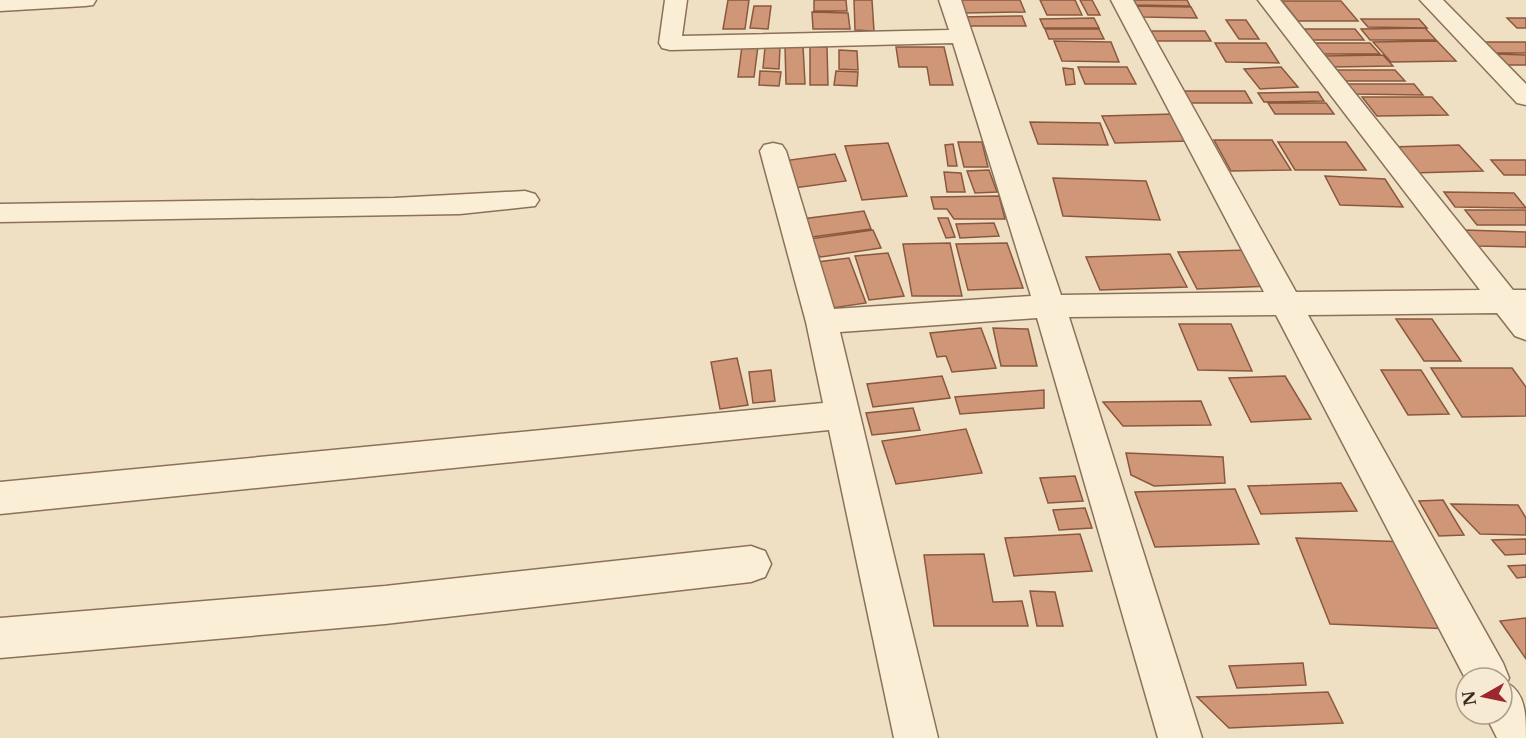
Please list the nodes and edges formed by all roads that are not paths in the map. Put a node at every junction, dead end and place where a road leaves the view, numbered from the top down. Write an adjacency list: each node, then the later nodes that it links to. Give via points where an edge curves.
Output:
1 (85, 0): 7 (street)
2 (676, 0): 8 (street, via 670,43)
3 (950, 0): 8 (street)
4 (1122, 0): 13 (street)
5 (1269, 0): 14 (street)
6 (1431, 0): 9 (street)
7 (0, 5)
8 (960, 36): 15 (street)
9 (1526, 98)
10 (773, 151): 16 (street)
11 (525, 200): 12 (street, via 464,205)
12 (0, 213)
13 (1284, 302): 14 (street); 15 (street); 22 (street)
14 (1516, 302): 17 (street)
15 (1049, 306): 16 (street); 24 (street)
16 (822, 322): 18 (street)
17 (1526, 328)
18 (841, 415): 19 (street); 23 (street)
19 (0, 498)
20 (751, 564): 21 (street, via 385,605)
21 (0, 638)
22 (1481, 666)
23 (916, 738)
24 (1180, 738)

